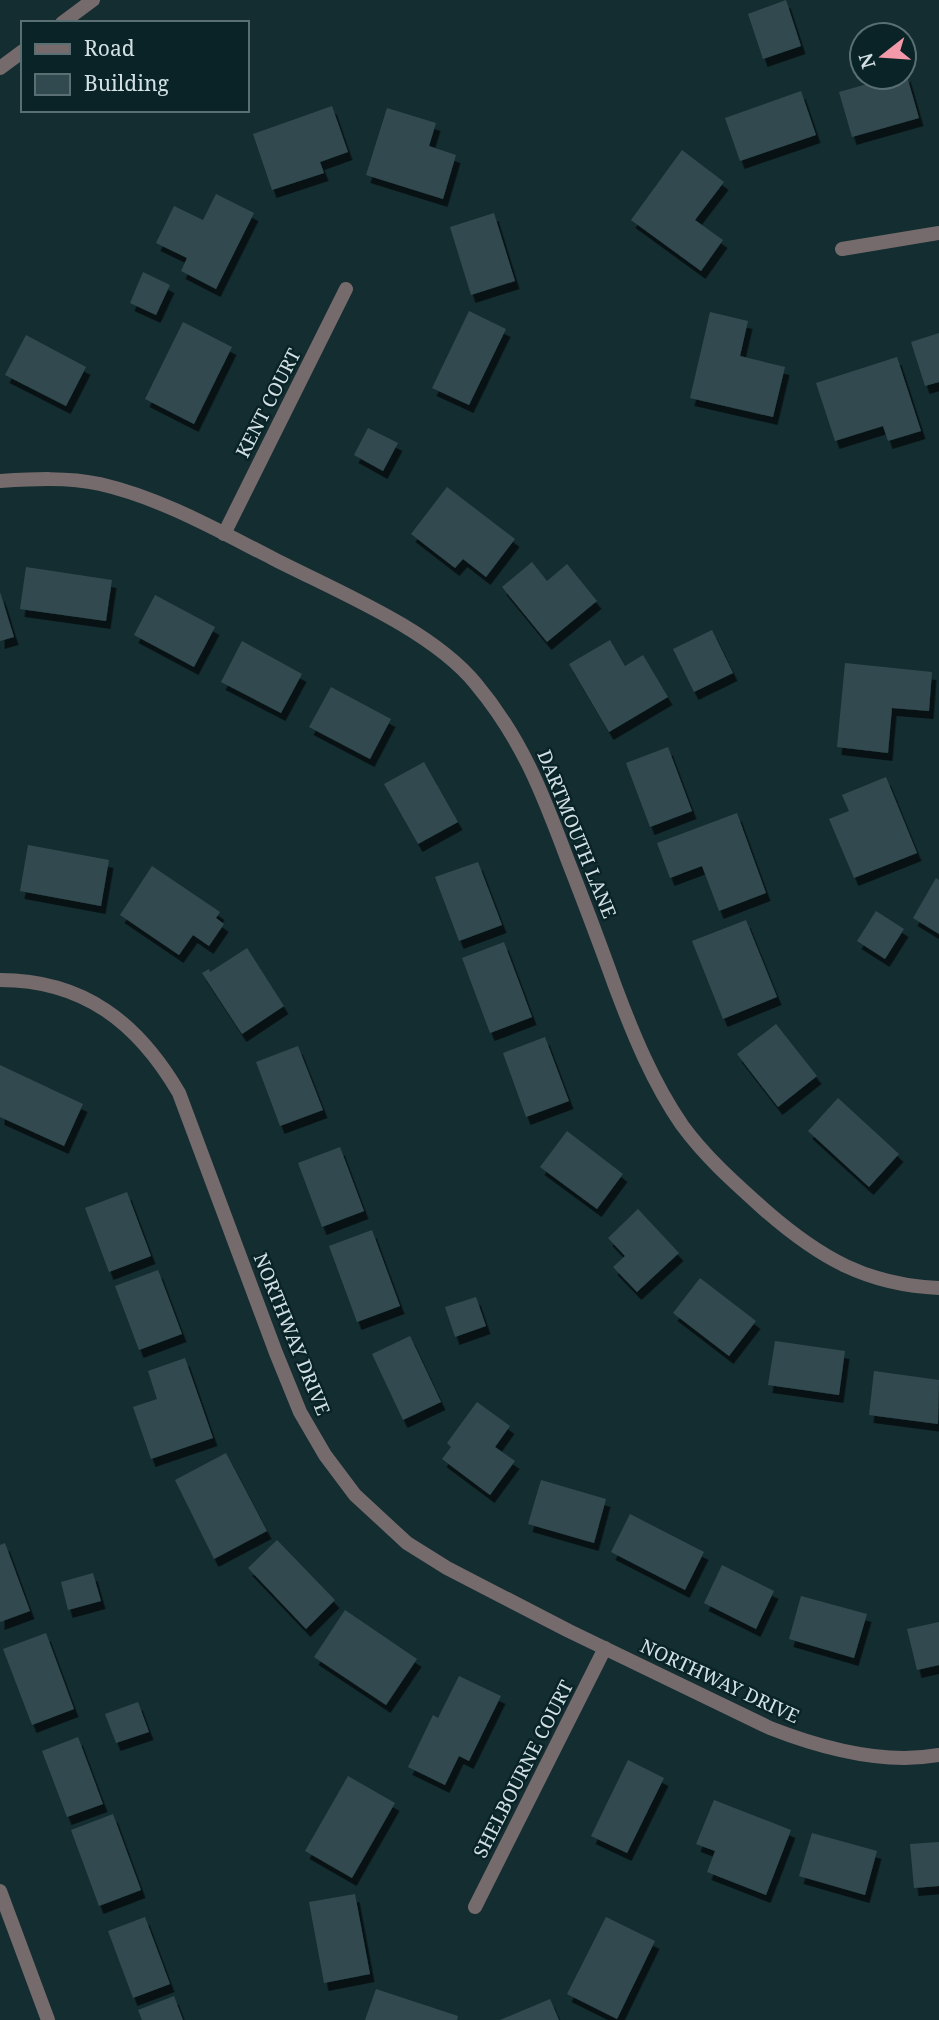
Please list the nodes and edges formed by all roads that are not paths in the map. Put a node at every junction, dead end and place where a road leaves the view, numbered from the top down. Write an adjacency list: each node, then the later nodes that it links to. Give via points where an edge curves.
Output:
1 (93, 0): 2 (street)
2 (65, 21)
3 (21, 52): 4 (street)
4 (0, 68)
5 (939, 233): 6 (street)
6 (842, 249)
7 (346, 289): 9 (street, KENT COURT)
8 (0, 481): 9 (street, DARTMOUTH LANE, via 51,478 100,484 158,503)
9 (224, 534): 11 (street, DARTMOUTH LANE, via 399,623 436,646 475,681 534,772 633,1031 682,1124 722,1171 782,1225 823,1254 870,1278)
10 (0, 980): 12 (street, NORTHWAY DRIVE, via 39,982 93,1001 131,1029 162,1064 179,1093 300,1412 324,1455 355,1495 407,1543 447,1568)
11 (939, 1289)
12 (605, 1648): 13 (street, NORTHWAY DRIVE, via 739,1715 804,1741 868,1755); 15 (street, SHELBOURNE COURT)
13 (939, 1755)
14 (0, 1891): 16 (street)
15 (475, 1907)
16 (48, 2020)

